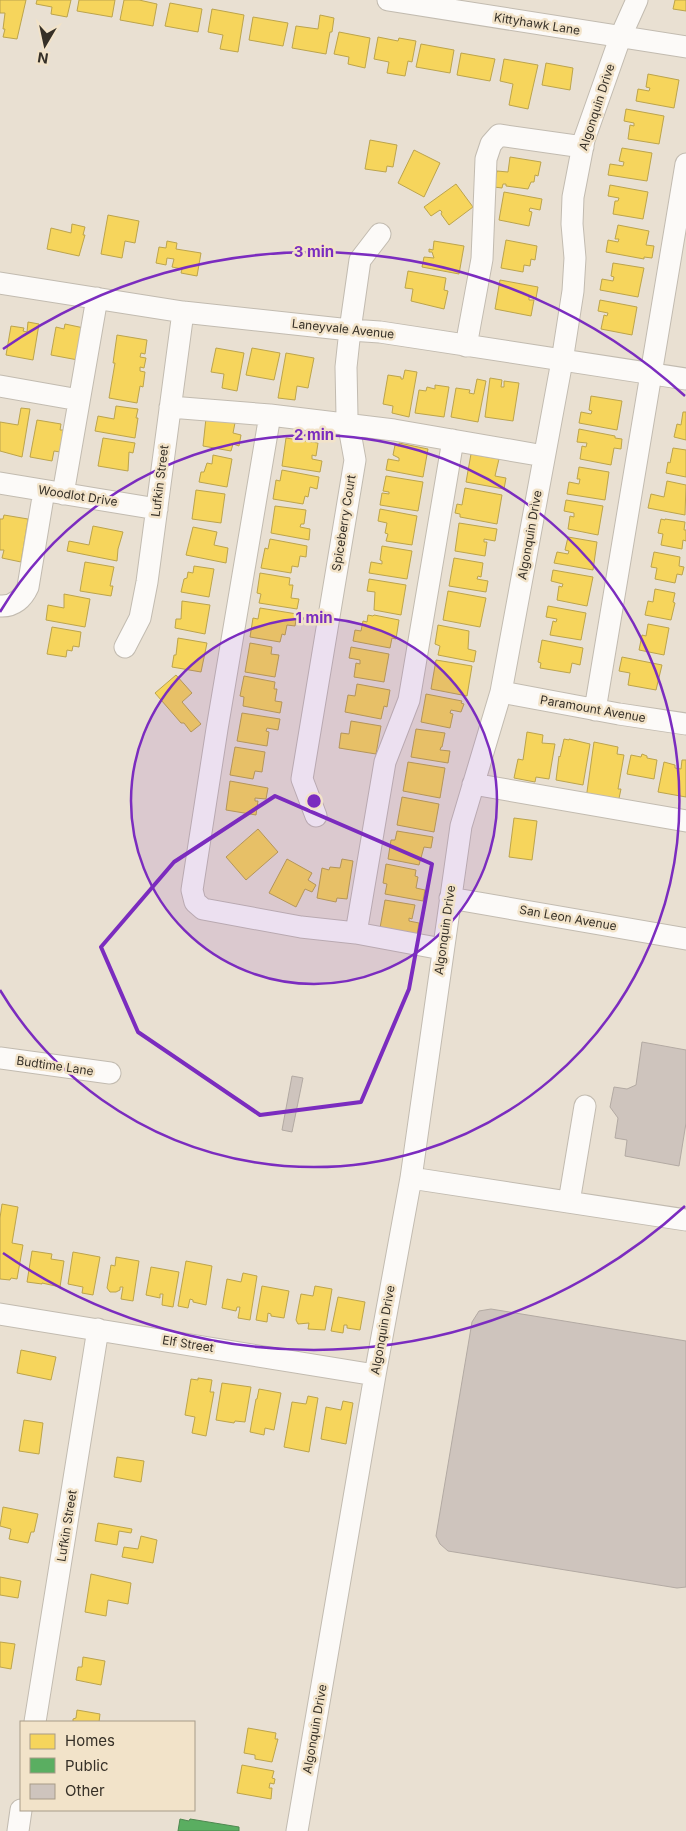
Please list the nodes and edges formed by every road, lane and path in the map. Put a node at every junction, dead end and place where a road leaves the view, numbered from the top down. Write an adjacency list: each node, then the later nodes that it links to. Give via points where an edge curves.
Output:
1 (388, 0): 3 (street, Kittyhawk Lane)
2 (637, 0): 3 (street, Algonquin Drive)
3 (620, 38): 4 (street, Kittyhawk Lane); 5 (street, Algonquin Drive)
4 (686, 47)
5 (583, 147): 12 (street, via 499,135 491,144 486,159 482,259); 13 (street, Algonquin Drive, via 573,197 576,258)
6 (686, 164): 14 (street)
7 (380, 234): 11 (street, Spiceberry Court, via 360,260)
8 (0, 283): 9 (street, Laneyvale Avenue)
9 (97, 298): 10 (street, Laneyvale Avenue); 17 (street)
10 (183, 312): 11 (street, Laneyvale Avenue); 18 (street, Lufkin Street)
11 (350, 330): 12 (street, Laneyvale Avenue); 20 (street, Spiceberry Court, via 346,367)
12 (466, 346): 13 (street, Laneyvale Avenue)
13 (562, 361): 14 (street, Laneyvale Avenue); 22 (street, Algonquin Drive)
14 (652, 374): 15 (street, Laneyvale Avenue); 29 (street)
15 (686, 379)
16 (0, 386): 17 (street)
17 (79, 400): 24 (street)
18 (170, 407): 19 (street); 25 (street, Lufkin Street)
19 (270, 414): 20 (street); 35 (street, via 192,890 195,902 203,909 301,927)
20 (348, 424): 21 (street); 32 (street, Spiceberry Court, via 355,460 302,779)
21 (453, 440): 22 (street); 35 (street, via 409,700 385,762)
22 (544, 456): 28 (street, Algonquin Drive)
23 (0, 483): 24 (street, Woodlot Drive)
24 (54, 492): 25 (street, Woodlot Drive); 26 (street, via 28,586 15,603)
25 (157, 509): 27 (street, Lufkin Street, via 140,618)
26 (0, 606)
27 (124, 647)
28 (501, 692): 29 (street, Paramount Avenue); 31 (street, Algonquin Drive)
29 (595, 710): 30 (street, Paramount Avenue)
30 (685, 718)
31 (473, 784): 33 (street); 34 (street, Algonquin Drive, via 461,826)
32 (316, 816)
33 (686, 820)
34 (450, 898): 36 (street, San Leon Avenue); 37 (street, Algonquin Drive)
35 (356, 932): 37 (street)
36 (686, 939)
37 (442, 949): 41 (street, Algonquin Drive)
38 (0, 1058): 39 (street, Budtime Lane)
39 (110, 1074)
40 (585, 1106): 42 (street)
41 (411, 1178): 42 (street); 46 (street, Algonquin Drive)
42 (569, 1202): 43 (street)
43 (686, 1220)
44 (0, 1314): 45 (street, Elf Street)
45 (98, 1329): 46 (street, Elf Street); 47 (street, Lufkin Street)
46 (375, 1375): 50 (street, Algonquin Drive)
47 (35, 1721)
48 (21, 1811): 49 (street)
49 (18, 1831)
50 (297, 1831)

